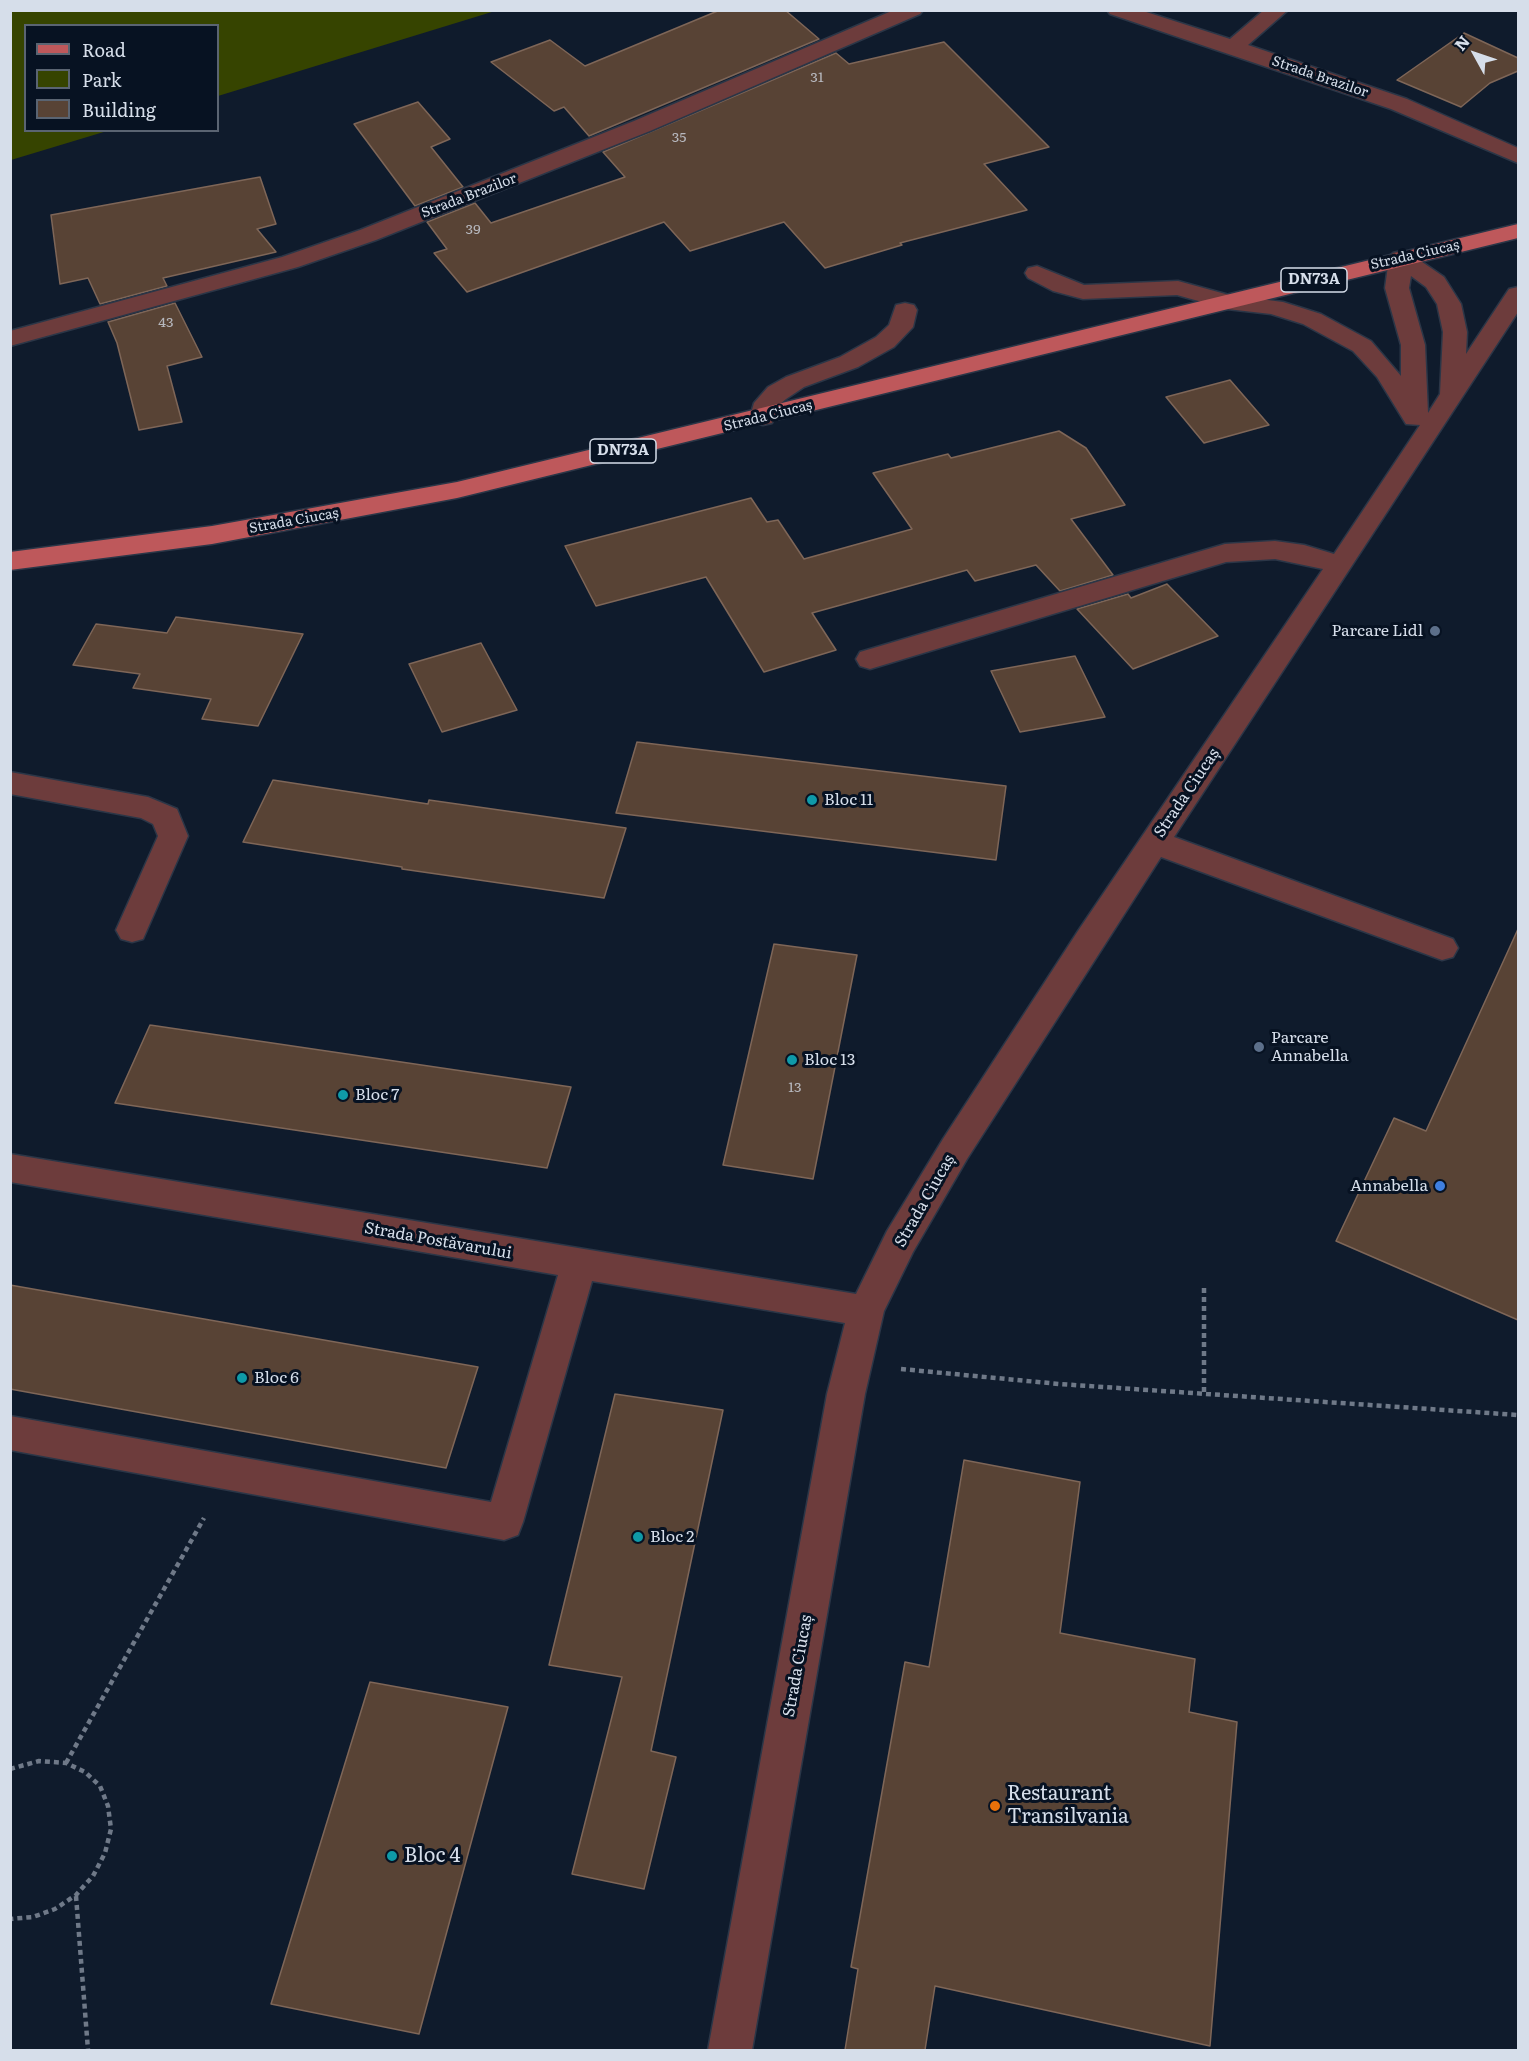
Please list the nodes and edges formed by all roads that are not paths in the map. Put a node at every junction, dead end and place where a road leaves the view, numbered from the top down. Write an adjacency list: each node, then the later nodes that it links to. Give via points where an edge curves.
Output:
1 (913, 10): 12 (street, Strada Brazilor, via 642,126 368,235 187,292)
2 (1118, 10): 4 (street, Strada Brazilor)
3 (1278, 10): 4 (street)
4 (1233, 47): 5 (street, Strada Brazilor, via 1399,104)
5 (1518, 156)
6 (1518, 231): 7 (main road, Strada Ciucaș / DN73A)
7 (1401, 258): 10 (main road, Strada Ciucaș / DN73A); 13 (street, via 1435,282 1449,304 1456,361); 14 (street, via 1397,288 1413,345)
8 (1037, 273): 10 (street, via 1083,292 1178,288)
9 (1518, 294): 13 (street, Strada Ciucaș)
10 (1227, 302): 14 (street, via 1274,308 1341,332 1374,359); 15 (main road, Strada Ciucaș / DN73A)
11 (905, 310): 15 (street, via 901,327 885,342 777,393 767,403)
12 (10, 339)
13 (1452, 395): 16 (street, Strada Ciucaș)
14 (1415, 414): 16 (street)
15 (763, 417): 17 (main road, Strada Ciucaș / DN73A, via 347,512 201,537)
16 (1405, 468): 18 (street, Strada Ciucaș)
17 (10, 561)
18 (1340, 565): 19 (street, via 1285,551 1225,553); 21 (street, Strada Ciucaș)
19 (870, 659)
20 (10, 783): 22 (street, via 148,808 166,817 173,836)
21 (1154, 842): 23 (street); 26 (street, Strada Ciucaș, via 955,1149 900,1242)
22 (132, 930)
23 (1442, 948)
24 (10, 1168): 25 (street, Strada Postăvarului)
25 (579, 1265): 26 (street, Strada Postăvarului); 27 (street, via 504,1522)
26 (866, 1311): 28 (street, Strada Ciucaș, via 853,1361)
27 (10, 1433)
28 (730, 2050)

